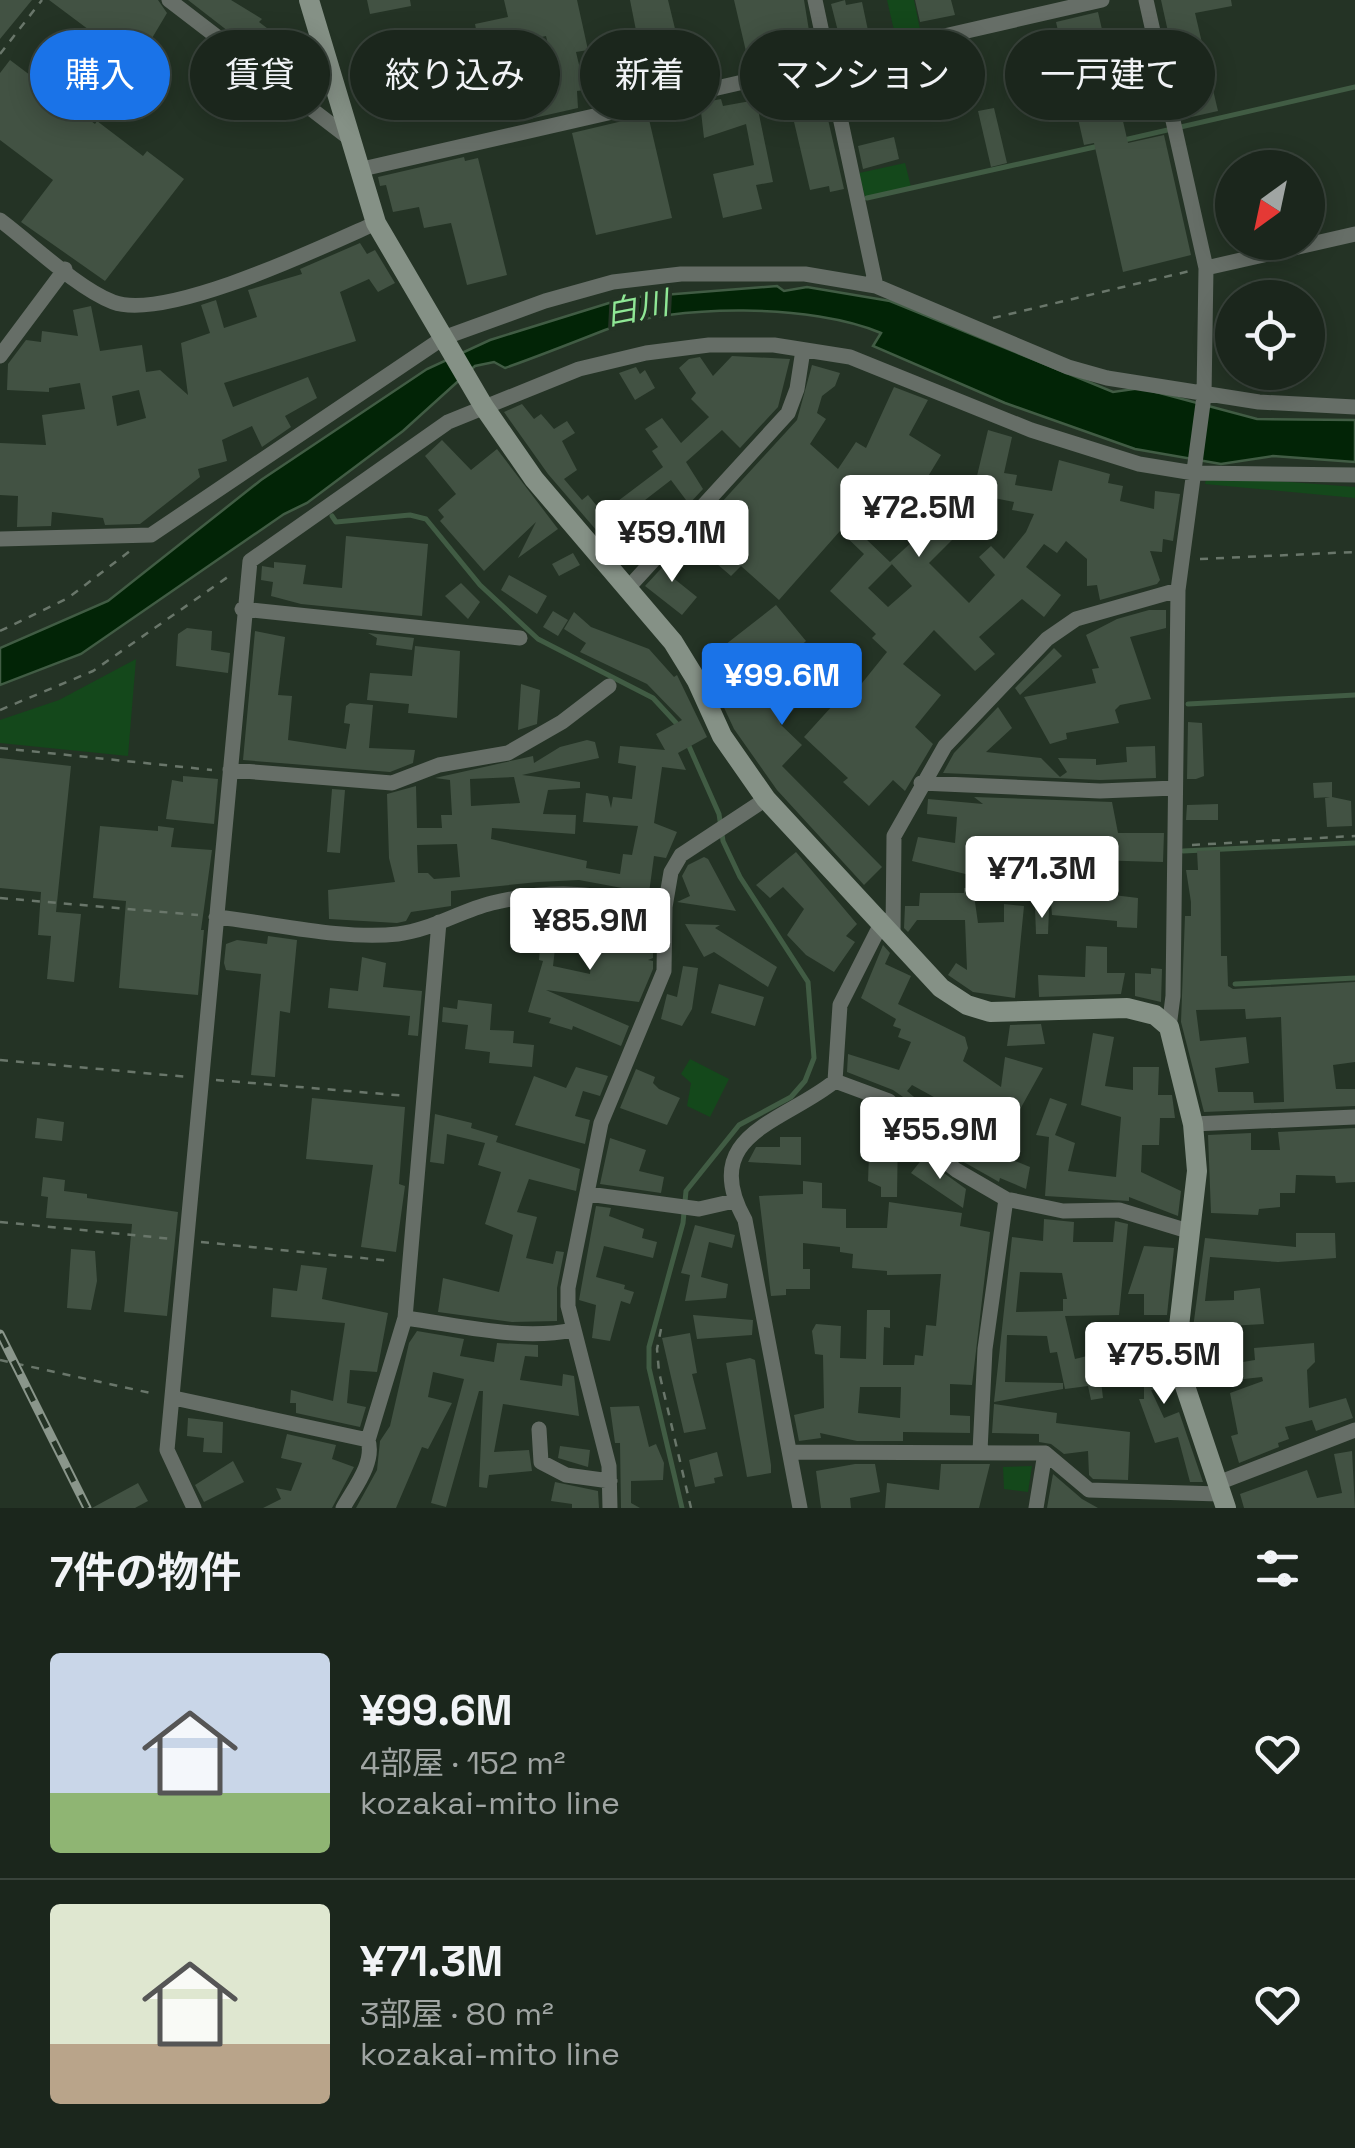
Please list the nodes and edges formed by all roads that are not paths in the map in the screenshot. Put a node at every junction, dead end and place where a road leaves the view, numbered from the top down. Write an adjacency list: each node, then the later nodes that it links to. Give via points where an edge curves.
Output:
1 (170, 0): 10 (street)
2 (308, 0): 10 (main road)
3 (815, 0): 6 (street)
4 (1102, 0): 7 (street)
5 (1146, 0): 15 (street)
6 (822, 30)
7 (968, 30)
8 (740, 82): 11 (street)
9 (841, 120): 17 (street)
10 (350, 138): 11 (main road)
11 (358, 170): 13 (main road)
12 (0, 220): 16 (street)
13 (376, 223): 16 (street, via 249,279 130,306 104,298); 18 (main road)
14 (1355, 234): 15 (street)
15 (1206, 268): 21 (street)
16 (64, 269): 20 (street)
17 (876, 286): 18 (street, via 806,274 613,282); 21 (street, via 1081,371)
18 (446, 342): 22 (main road); 26 (street, via 151,536)
19 (803, 350): 22 (street, via 709,345 646,353); 24 (street, via 850,356 1084,448); 27 (street, via 788,413)
20 (0, 356)
21 (1204, 398): 23 (street); 24 (street)
22 (483, 403): 27 (main road, via 534,479); 29 (street, via 250,561)
23 (1355, 407)
24 (1194, 469): 25 (street); 28 (street)
25 (1355, 475)
26 (0, 539)
27 (628, 588): 35 (main road, via 673,642 722,736)
28 (1178, 590): 33 (street, via 1076,619 1047,639 955,735); 34 (street)
29 (242, 609): 30 (street); 32 (street)
30 (520, 638)
31 (609, 686): 32 (street, via 508,752 392,782)
32 (230, 770): 37 (street)
33 (921, 783): 34 (street); 39 (street, via 894,836)
34 (1175, 788): 40 (street)
35 (766, 799): 36 (street, via 681,855); 39 (main road)
36 (664, 906): 38 (street, via 574,891 490,904); 44 (street, via 660,989 601,1123)
37 (216, 917): 38 (street, via 380,935); 50 (street)
38 (439, 922): 48 (street)
39 (888, 926): 40 (main road, via 942,988 968,1005 990,1012 1128,1008 1155,1015); 41 (street, via 840,1005)
40 (1169, 1028): 43 (main road)
41 (835, 1082): 45 (street, via 890,1101 925,1145); 46 (street, via 740,1143)
42 (1355, 1117): 43 (street)
43 (1194, 1124): 47 (main road, via 1198,1171)
44 (588, 1194): 46 (street, via 698,1209); 49 (street, via 568,1288)
45 (1006, 1200): 47 (street, via 1063,1211 1119,1210); 55 (street, via 984,1349)
46 (734, 1201): 54 (street, via 745,1220)
47 (1188, 1232): 58 (main road, via 1178,1335 1183,1380)
48 (406, 1318): 49 (street, via 500,1330); 53 (street)
49 (573, 1330): 57 (street)
50 (174, 1398): 53 (street); 59 (street, via 168,1450)
51 (540, 1429): 57 (street, via 546,1466)
52 (1355, 1430): 58 (street)
53 (368, 1440): 60 (street, via 366,1467)
54 (791, 1452): 55 (street); 62 (street)
55 (980, 1452): 56 (street)
56 (1045, 1454): 58 (street, via 1090,1490); 63 (street)
57 (610, 1481): 61 (street)
58 (1221, 1495)
59 (194, 1508)
60 (343, 1508)
61 (610, 1508)
62 (800, 1508)
63 (1036, 1508)

